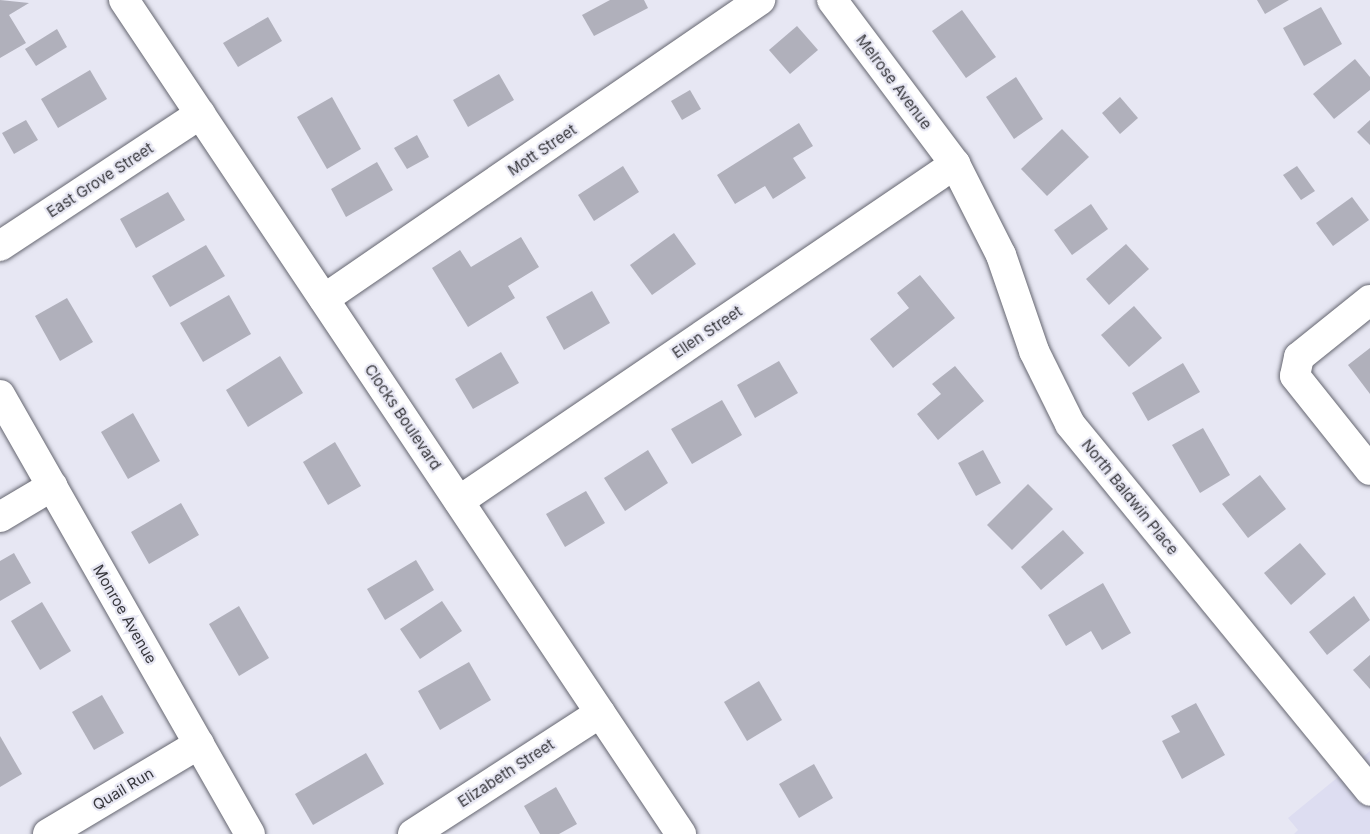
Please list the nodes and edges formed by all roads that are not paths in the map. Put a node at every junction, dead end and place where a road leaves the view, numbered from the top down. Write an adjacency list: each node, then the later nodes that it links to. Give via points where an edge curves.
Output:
1 (124, 0): 4 (street, Clocks Boulevard)
2 (760, 0): 7 (street, Mott Street)
3 (832, 0): 5 (street, Melrose Avenue)
4 (200, 114): 6 (street, East Grove Street); 7 (street, Clocks Boulevard)
5 (955, 164): 12 (street, Ellen Street); 16 (street, North Baldwin Place, via 1001,255 1034,351 1070,424)
6 (0, 246)
7 (324, 299): 12 (street, Clocks Boulevard)
8 (1370, 300): 10 (street, via 1297,366)
9 (0, 395): 11 (street, Monroe Avenue)
10 (1370, 470)
11 (52, 486): 13 (street); 15 (street, Monroe Avenue)
12 (459, 501): 14 (street, Clocks Boulevard)
13 (0, 517)
14 (600, 713): 19 (street, Elizabeth Street); 20 (street, Clocks Boulevard)
15 (199, 744): 17 (street, Quail Run); 18 (street, Monroe Avenue)
16 (1370, 791)
17 (48, 834)
18 (250, 834)
19 (413, 834)
20 (681, 834)

